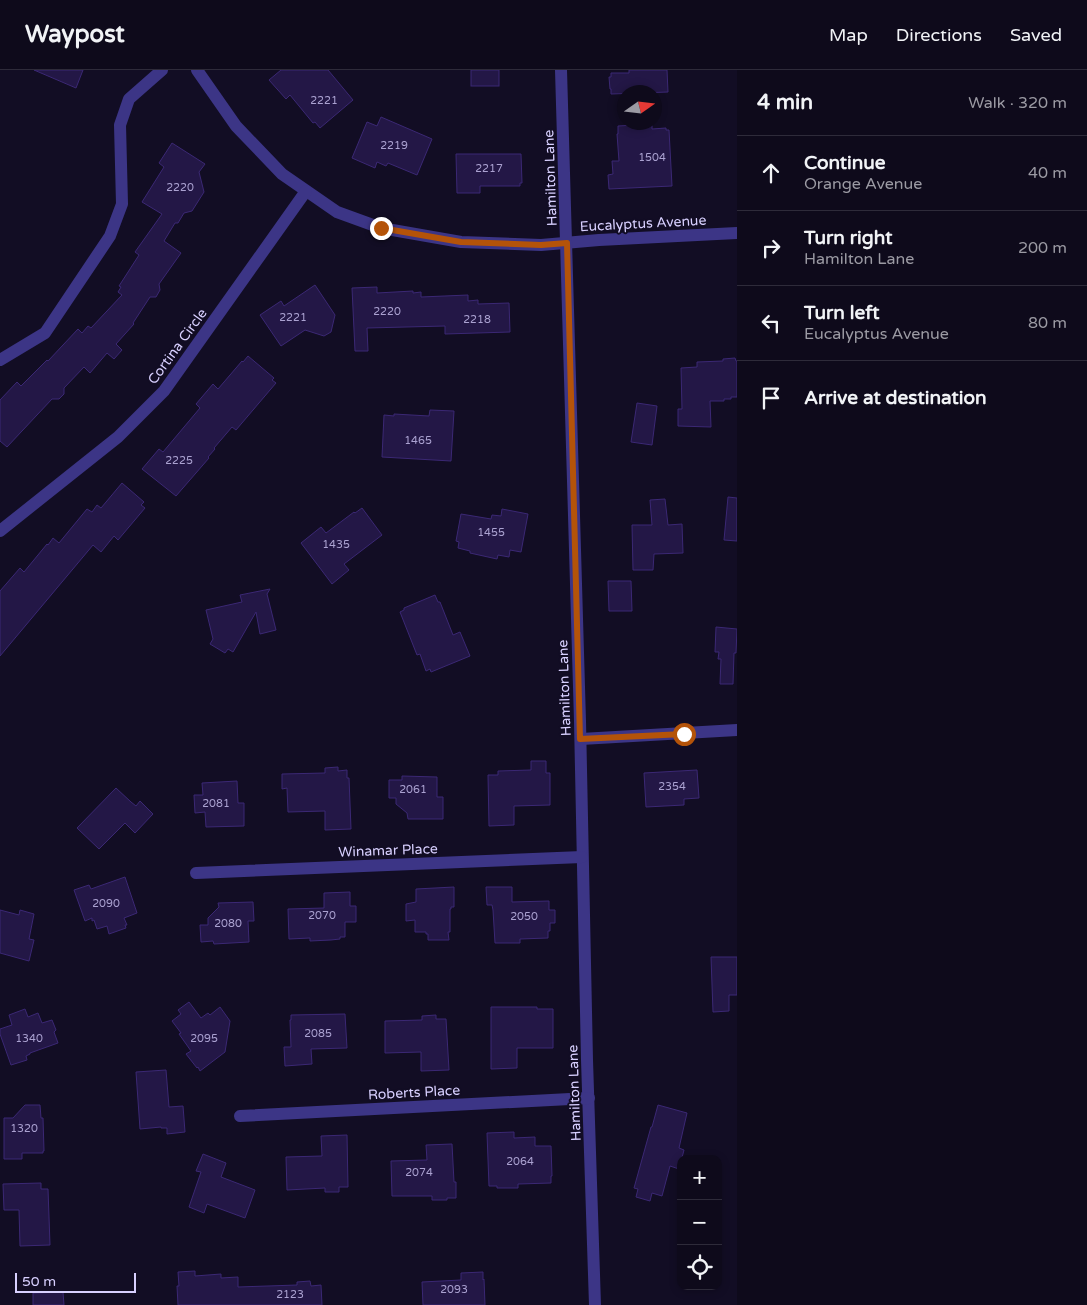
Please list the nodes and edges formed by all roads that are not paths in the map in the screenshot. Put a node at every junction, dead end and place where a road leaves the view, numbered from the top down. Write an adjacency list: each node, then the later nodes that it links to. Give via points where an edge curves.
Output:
1 (162, 70): 7 (street, via 129,99 120,125 122,204 110,236 45,333)
2 (198, 70): 4 (street, Eucalyptus Avenue, via 236,126 282,174)
3 (561, 70): 6 (street, Hamilton Lane)
4 (306, 191): 6 (street, Eucalyptus Avenue, via 338,212 381,228 461,242); 8 (street, Cortina Circle, via 164,391 118,436)
5 (737, 233): 6 (street, Eucalyptus Avenue)
6 (567, 243): 10 (street, Hamilton Lane)
7 (0, 360)
8 (0, 531)
9 (737, 730): 10 (street)
10 (580, 739): 11 (street, Hamilton Lane)
11 (582, 857): 12 (street, Winamar Place); 13 (street, Hamilton Lane)
12 (196, 873)
13 (589, 1098): 14 (street, Roberts Place); 15 (street, Hamilton Lane)
14 (240, 1116)
15 (596, 1305)

